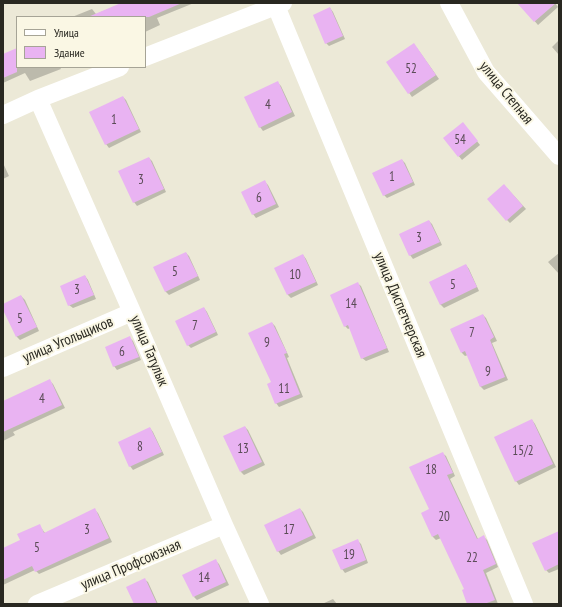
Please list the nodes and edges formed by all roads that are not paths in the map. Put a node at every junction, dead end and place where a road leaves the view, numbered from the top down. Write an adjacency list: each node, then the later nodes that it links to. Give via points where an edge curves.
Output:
1 (449, 3): 7 (street, улица Степная, via 486,72)
2 (280, 4): 3 (street); 13 (street, улица Диспетчерская)
3 (146, 57)
4 (117, 68): 5 (street)
5 (38, 99): 6 (street); 8 (street, улица Татулык)
6 (3, 115)
7 (559, 156)
8 (132, 312): 9 (street, улица Угольщиков); 10 (street, улица Татулык)
9 (3, 368)
10 (224, 525): 11 (street, улица Профсоюзная); 12 (street, улица Татулык)
11 (37, 604)
12 (260, 604)
13 (524, 604)

